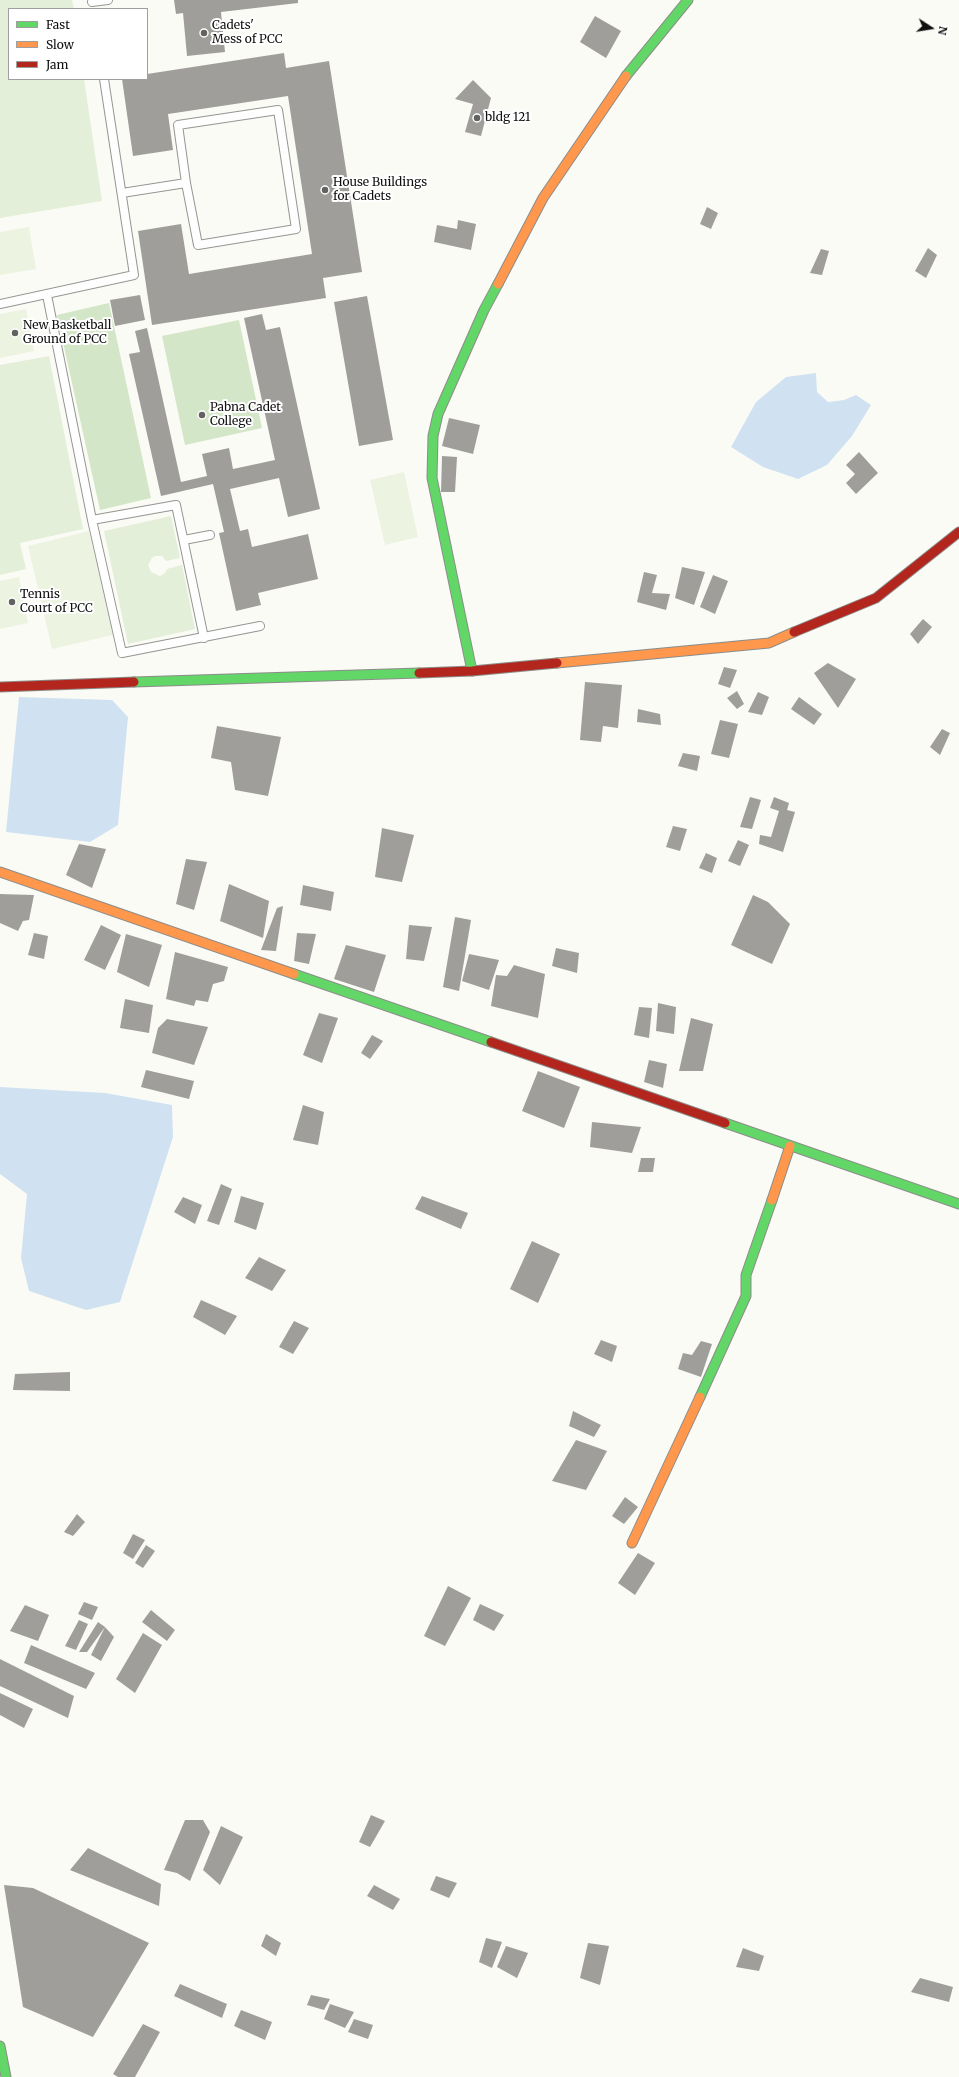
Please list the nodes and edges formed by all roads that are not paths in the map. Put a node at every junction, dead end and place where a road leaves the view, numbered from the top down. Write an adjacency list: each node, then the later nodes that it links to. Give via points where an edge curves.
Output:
1 (108, 0): 3 (lane)
2 (688, 0): 15 (main road, via 629,72 543,198 484,310 438,414 433,436 432,478)
3 (93, 4)
4 (104, 80): 6 (lane)
5 (186, 182): 5 (lane, via 198,245 296,229 278,110 178,125); 6 (lane)
6 (122, 193): 7 (lane, via 134,275)
7 (47, 295): 8 (lane); 9 (lane)
8 (0, 304)
9 (92, 520): 12 (lane, via 176,505); 14 (lane, via 122,653)
10 (959, 532): 15 (main road, via 876,598 769,644)
11 (210, 535): 12 (lane)
12 (184, 540): 14 (lane)
13 (260, 626): 14 (lane)
14 (204, 638)
15 (472, 671): 16 (main road)
16 (0, 687)
17 (0, 872): 18 (main road)
18 (790, 1146): 19 (main road); 20 (main road, via 746,1275 746,1296)
19 (959, 1204)
20 (632, 1543)
21 (0, 2046): 22 (main road)
22 (6, 2077)

